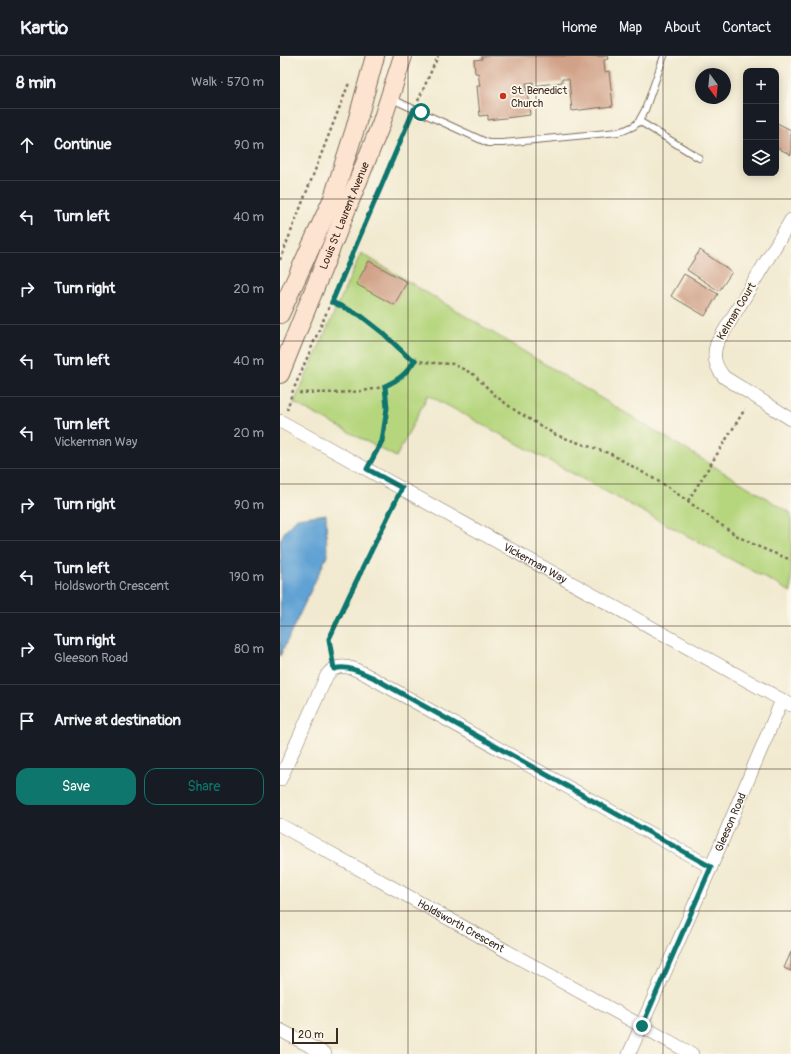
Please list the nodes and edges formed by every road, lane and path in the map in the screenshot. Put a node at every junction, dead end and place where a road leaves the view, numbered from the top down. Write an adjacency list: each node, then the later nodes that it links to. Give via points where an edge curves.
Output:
1 (375, 56): 13 (main road, Louis St. Laurent Avenue, via 333,198)
2 (403, 56): 6 (main road, Louis St. Laurent Avenue)
3 (438, 56): 7 (path)
4 (664, 56): 8 (lane)
5 (351, 77): 11 (path)
6 (390, 98): 7 (lane); 15 (main road, Louis St. Laurent Avenue)
7 (414, 109): 8 (lane, via 481,140 496,144 618,132 634,126); 12 (path)
8 (639, 121): 9 (lane)
9 (699, 158)
10 (791, 220): 19 (street, Kelman Court, via 714,350 714,358 724,377)
11 (280, 260)
12 (332, 302): 14 (path, via 360,315 408,357); 20 (path, via 292,392)
13 (280, 314)
14 (415, 360): 16 (path, via 397,380); 23 (path, via 453,364 473,374 516,411 556,435 611,454)
15 (280, 374)
16 (385, 386): 17 (path, via 352,392); 21 (path, via 387,408 382,441)
17 (300, 393)
18 (745, 409): 23 (path)
19 (791, 419)
20 (282, 422): 21 (street, Vickerman Way)
21 (367, 469): 22 (street, Vickerman Way)
22 (402, 488): 25 (path, via 329,639); 26 (street, Vickerman Way)
23 (688, 501): 24 (path, via 739,536)
24 (791, 560)
25 (334, 669): 27 (street, via 326,675); 29 (street, via 352,668 374,678)
26 (786, 702): 29 (street, Gleeson Road)
27 (280, 780)
28 (280, 825): 30 (street, Holdsworth Crescent)
29 (711, 867): 30 (street, Gleeson Road)
30 (642, 1026): 33 (street, Gleeson Road); 34 (street, Holdsworth Crescent)
31 (280, 1030): 32 (street)
32 (325, 1054)
33 (629, 1054)
34 (692, 1054)

